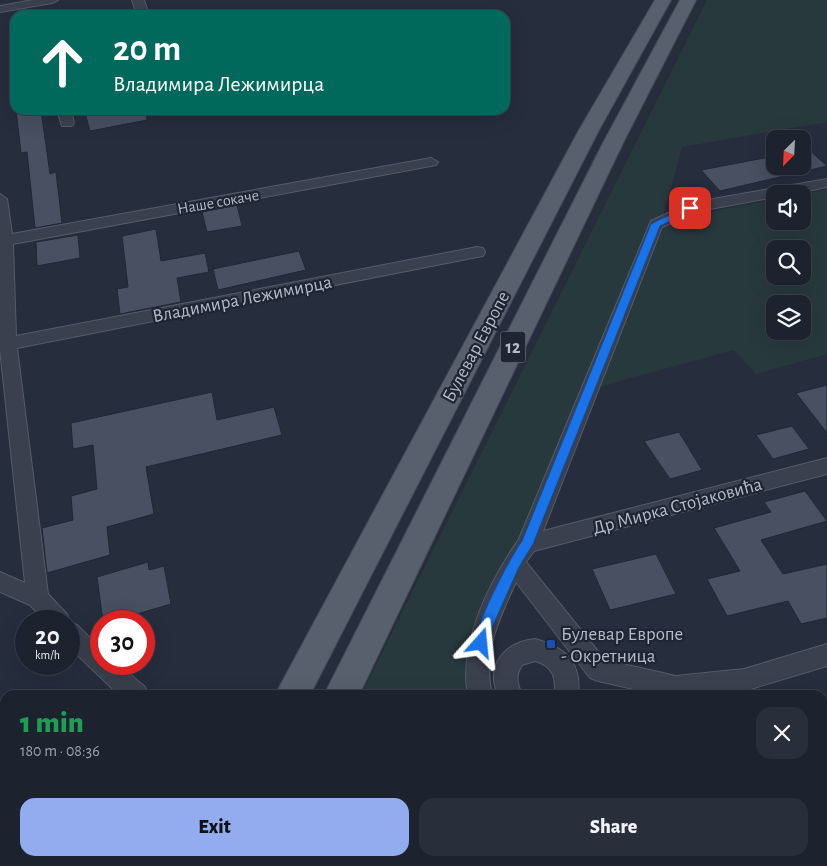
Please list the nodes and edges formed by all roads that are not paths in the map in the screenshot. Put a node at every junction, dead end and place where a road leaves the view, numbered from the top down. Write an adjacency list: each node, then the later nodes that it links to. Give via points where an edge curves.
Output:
1 (663, 0): 25 (main road, Булевар Европе / 12, via 589,130)
2 (688, 0): 26 (main road, Булевар Европе / 12, via 613,142)
3 (47, 1): 4 (street)
4 (14, 3): 5 (street)
5 (0, 9)
6 (431, 162): 9 (street, Наше сокаче)
7 (827, 183): 13 (street, via 690,208 656,224)
8 (0, 199): 9 (street)
9 (5, 240): 11 (street)
10 (477, 252): 11 (street, Владимира Лежимирца)
11 (8, 344): 16 (street)
12 (827, 466): 13 (street, Др Мирка Стојаковића)
13 (527, 544): 14 (street)
14 (514, 563): 21 (street); 27 (street, via 484,630 474,678)
15 (0, 582): 16 (street)
16 (38, 598): 17 (street)
17 (49, 610)
18 (80, 643): 19 (street)
19 (90, 653)
20 (827, 655): 21 (street, via 744,680 676,687)
21 (598, 670): 23 (street)
22 (114, 675): 24 (street)
23 (566, 685): 28 (street, via 556,659 539,650 520,653 508,666 505,674)
24 (131, 690)
25 (295, 690)
26 (344, 690)
27 (478, 690)
28 (507, 690)

